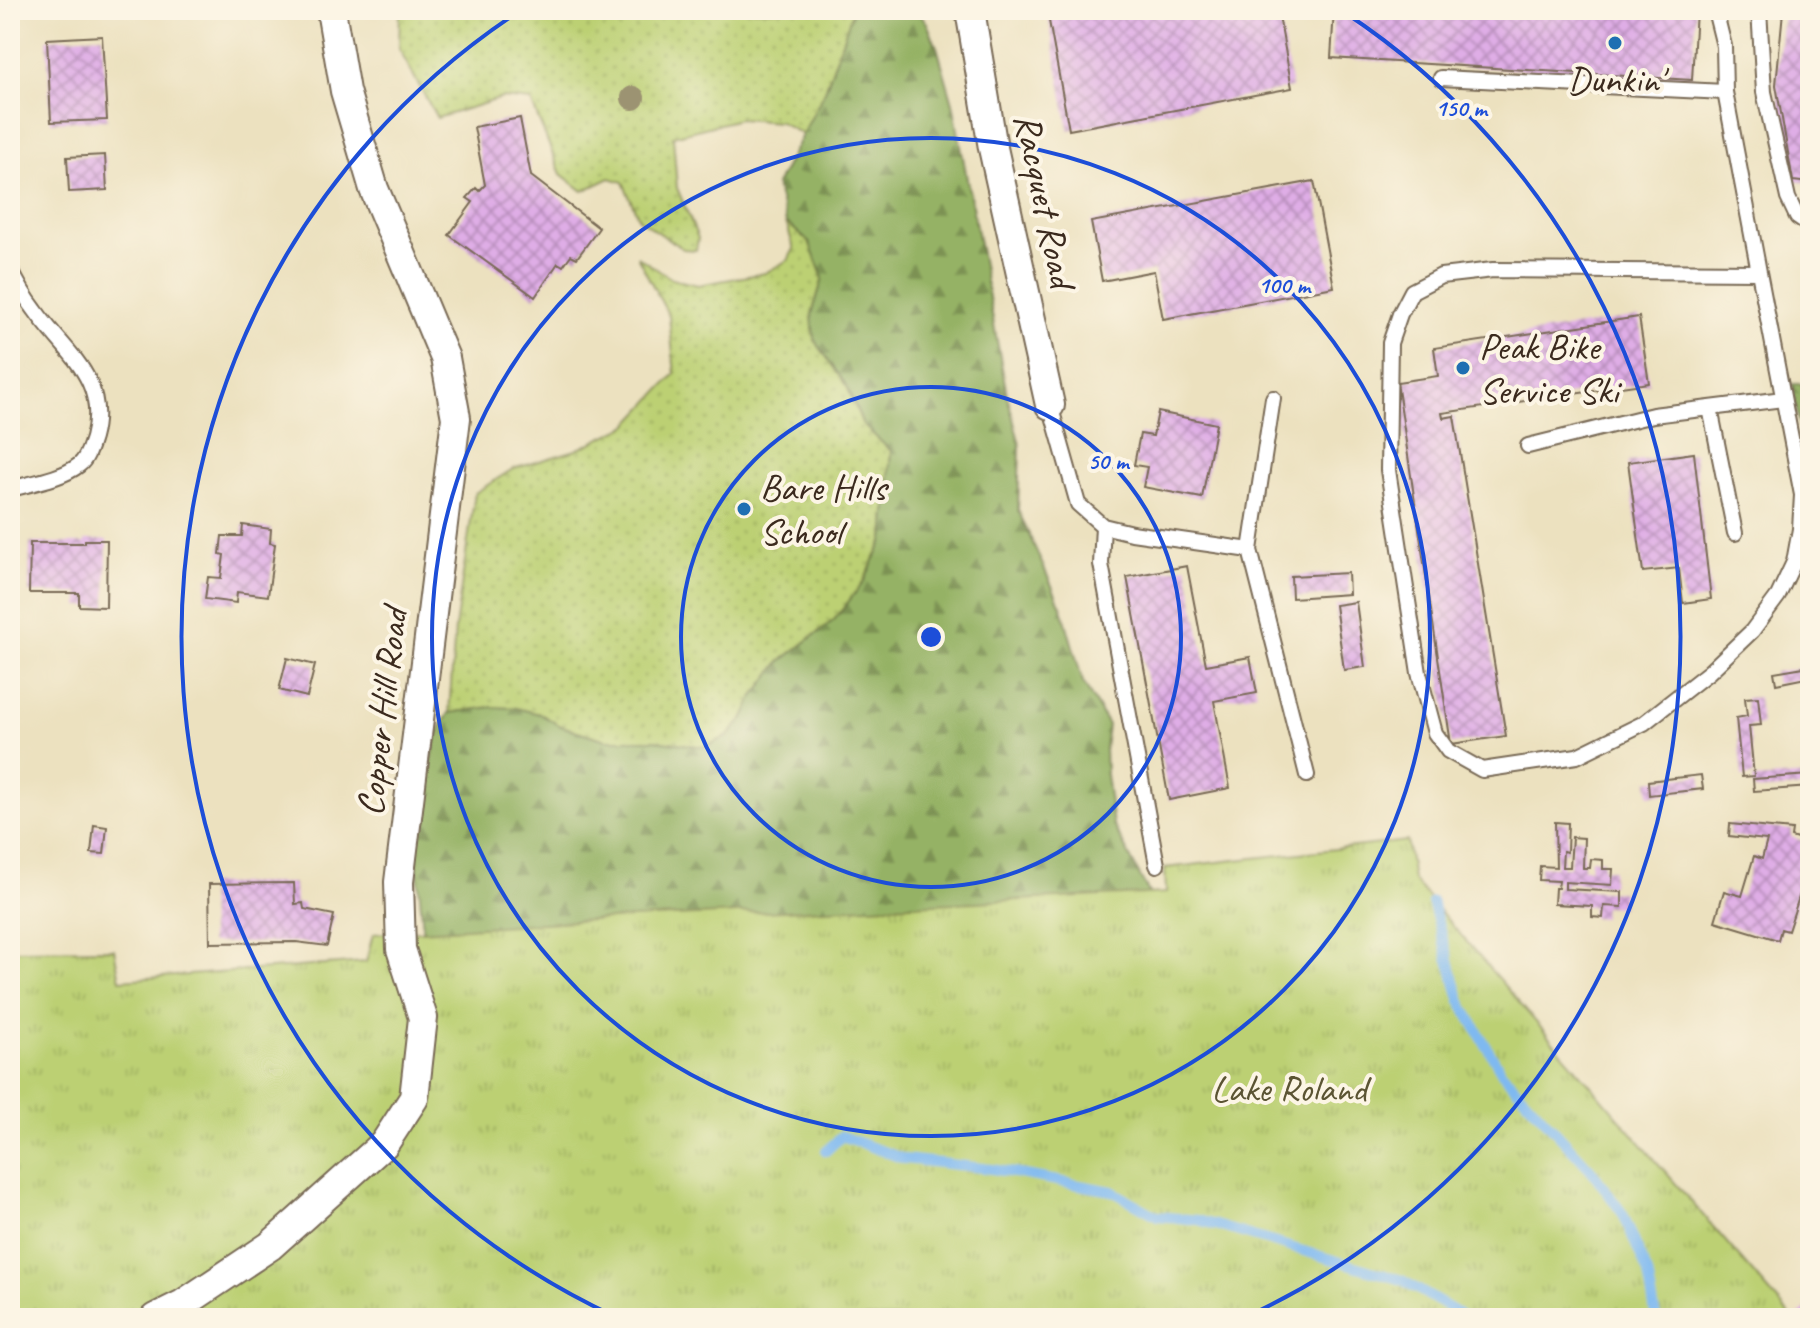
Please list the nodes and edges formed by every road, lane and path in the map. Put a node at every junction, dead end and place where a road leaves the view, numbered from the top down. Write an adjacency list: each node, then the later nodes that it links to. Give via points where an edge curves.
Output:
1 (331, 10): 21 (street, Copper Hill Road, via 345,91 374,189 445,358 456,418 399,882 401,949 423,1018 414,1098 384,1144 270,1246)
2 (970, 10): 12 (street, Racquet Road, via 993,148)
3 (1715, 10): 6 (lane, via 1724,46)
4 (1759, 10): 7 (lane, via 1764,92 1788,198 1797,217)
5 (1441, 78): 6 (lane)
6 (1725, 92): 9 (lane)
7 (1810, 226)
8 (10, 268): 15 (lane, via 36,313 66,345 95,398 95,431 81,464)
9 (1759, 272): 11 (lane); 11 (lane, via 1493,270 1441,276 1412,291 1390,343 1388,470 1419,673 1435,733 1448,751 1482,770 1577,756 1644,723 1752,631 1778,596 1794,562 1800,529 1802,495)
10 (1273, 398): 18 (lane)
11 (1783, 399): 13 (lane)
12 (1050, 405): 16 (lane, via 1078,504)
13 (1710, 408): 14 (lane, via 1653,415); 17 (lane)
14 (1528, 446)
15 (10, 489)
16 (1103, 526): 18 (lane); 20 (lane, via 1101,564)
17 (1735, 533)
18 (1250, 550): 19 (lane)
19 (1307, 775)
20 (1157, 865)
21 (155, 1318)

